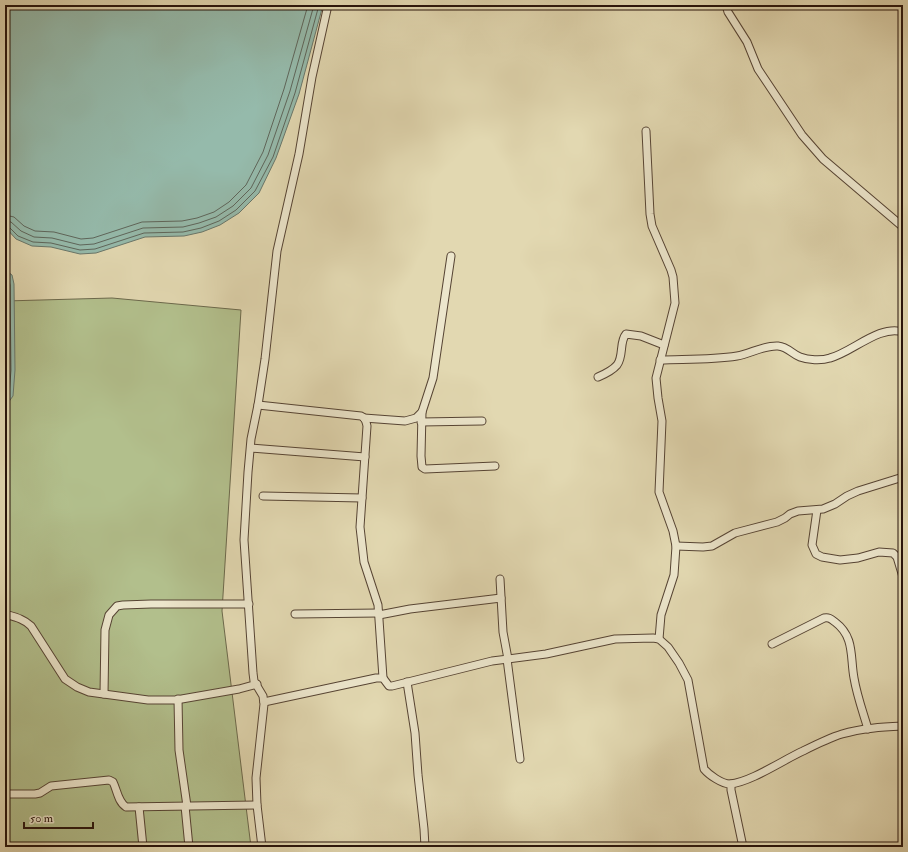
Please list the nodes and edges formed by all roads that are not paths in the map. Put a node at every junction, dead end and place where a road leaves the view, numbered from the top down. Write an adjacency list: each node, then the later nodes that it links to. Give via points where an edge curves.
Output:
1 (328, 5): 10 (street, via 277,251)
2 (726, 5): 4 (street, via 747,42 758,69 802,135 824,159)
3 (646, 131): 7 (street, via 652,226 671,270 675,294 674,310)
4 (903, 227)
5 (452, 256): 11 (street, via 433,378)
6 (903, 332): 8 (street, via 891,331 872,337 829,359 799,357 786,348 777,346 738,356)
7 (664, 345): 8 (street); 9 (street, via 641,336 626,334 618,363 613,369)
8 (660, 360): 22 (street, via 656,378 662,421 659,492)
9 (598, 377)
10 (258, 405): 12 (street); 15 (street)
11 (422, 412): 12 (street, via 416,418 405,421); 14 (street)
12 (364, 418): 16 (street, via 367,426)
13 (482, 421): 14 (street)
14 (421, 422): 17 (street, via 421,463 425,469)
15 (251, 448): 16 (street); 26 (street, via 244,540)
16 (365, 457): 20 (street)
17 (495, 466)
18 (903, 477): 21 (street, via 858,491)
19 (263, 496): 20 (street)
20 (362, 498): 29 (street, via 361,546)
21 (817, 510): 22 (street, via 793,512 777,522 735,533 712,546); 23 (street, via 812,545 816,554 840,560 879,552 893,553)
22 (676, 546): 30 (street, via 674,575 661,615)
23 (903, 577)
24 (500, 579): 25 (street)
25 (502, 598): 29 (street); 32 (street)
26 (248, 604): 35 (street, via 253,677); 36 (street, via 117,606 109,615 105,630)
27 (5, 614): 36 (street, via 31,626 65,679 89,692)
28 (295, 614): 29 (street)
29 (379, 614): 33 (street)
30 (659, 639): 32 (street, via 615,639 546,654); 42 (street, via 668,647 688,680 704,769 719,780)
31 (772, 644): 40 (street, via 824,618 830,618 837,624 849,640 854,678)
32 (507, 655): 34 (street); 41 (street)
33 (386, 681): 34 (street); 38 (street, via 376,678)
34 (407, 682): 50 (street, via 415,733)
35 (257, 684): 37 (street); 38 (street)
36 (104, 694): 37 (street, via 148,700)
37 (178, 699): 45 (street, via 179,750)
38 (264, 702): 44 (street, via 256,778)
39 (903, 726): 40 (street)
40 (868, 729): 42 (street, via 842,734 750,778)
41 (520, 759)
42 (731, 784): 51 (street)
43 (5, 794): 46 (street, via 35,794 51,786 109,780 113,782 124,806)
44 (257, 805): 45 (street); 49 (street)
45 (186, 806): 46 (street); 48 (street)
46 (139, 807): 47 (street)
47 (144, 847)
48 (189, 847)
49 (262, 847)
50 (425, 847)
51 (743, 847)

